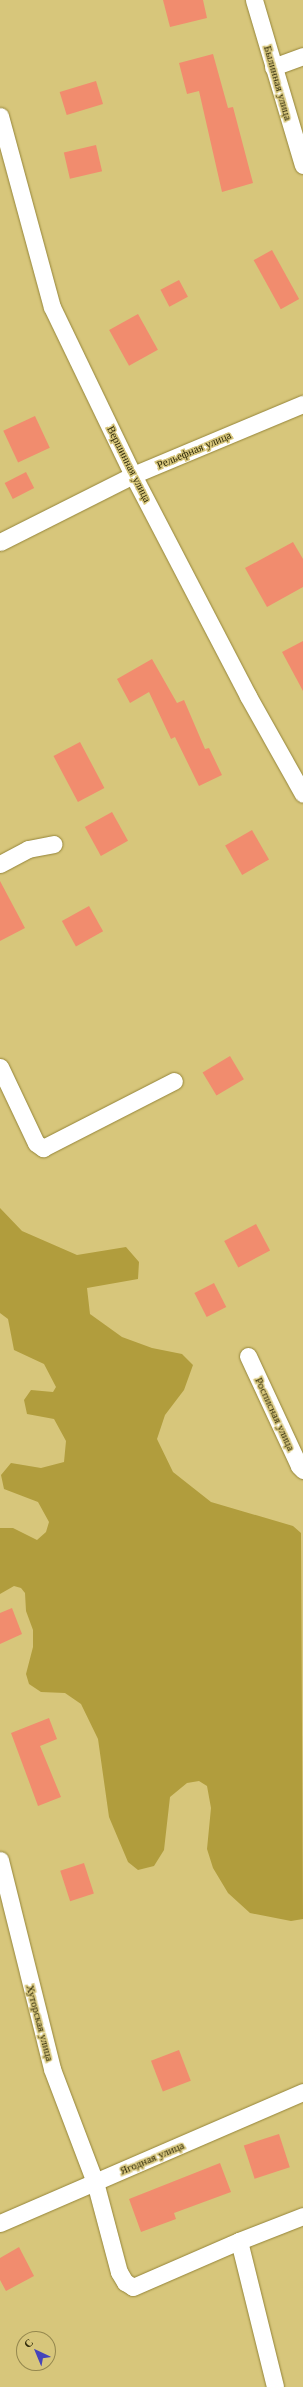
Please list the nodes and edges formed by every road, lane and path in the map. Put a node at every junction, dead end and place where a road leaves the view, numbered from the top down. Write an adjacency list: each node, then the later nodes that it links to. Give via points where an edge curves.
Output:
1 (254, 0): 3 (street, Былинная улица)
2 (303, 56): 3 (street)
3 (273, 67): 5 (street, Былинная улица)
4 (0, 116): 7 (street, Вершинная улица, via 52,307)
5 (303, 166)
6 (303, 404): 7 (street, Рельефная улица)
7 (133, 475): 8 (street, Рельефная улица); 9 (street, Вершинная улица, via 248,696)
8 (0, 542)
9 (303, 794)
10 (54, 844): 11 (street, via 28,849)
11 (0, 864)
12 (0, 1066): 13 (street, via 36,1143 43,1148)
13 (174, 1081)
14 (248, 1356): 15 (street, Росписная улица)
15 (303, 1470)
16 (0, 1860): 18 (street, Хуторская улица, via 52,2069)
17 (303, 2092): 18 (street, Ягодная улица)
18 (95, 2182): 20 (street, Ягодная улица); 21 (street, Хуторская улица, via 119,2272 128,2285 133,2287)
19 (303, 2216): 21 (street, Хуторская улица)
20 (0, 2223)
21 (239, 2241): 22 (street, via 253,2288)
22 (275, 2387)

